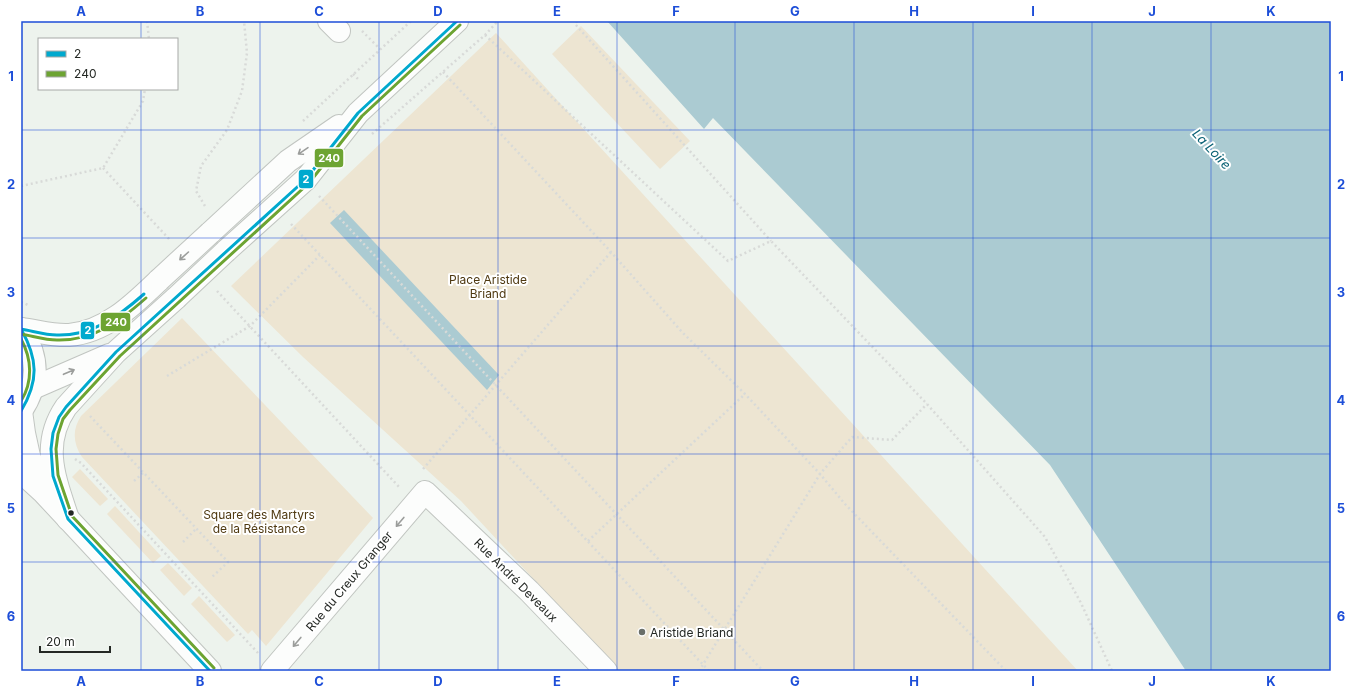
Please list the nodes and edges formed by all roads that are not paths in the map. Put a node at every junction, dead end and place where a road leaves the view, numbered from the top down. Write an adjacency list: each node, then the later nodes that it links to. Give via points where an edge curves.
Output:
1 (456, 21): 2 (main road)
2 (358, 113): 3 (main road, one-way to 3, bridge, via 288,161 114,319 99,328 70,335); 4 (main road, bridge, via 306,179)
3 (21, 329): 5 (main road, via 34,356)
4 (116, 352): 5 (main road, one-way to 4); 10 (main road, via 66,407 53,433 53,476)
5 (33, 388): 6 (main road)
6 (21, 411): 9 (main road, via 29,456)
7 (21, 472): 9 (main road)
8 (422, 483): 11 (main road, Rue du Creux Granger, one-way to 11); 13 (main road, Rue André Deveaux)
9 (44, 493): 10 (main road)
10 (68, 519): 12 (main road)
11 (272, 670)
12 (210, 671)
13 (606, 671)

